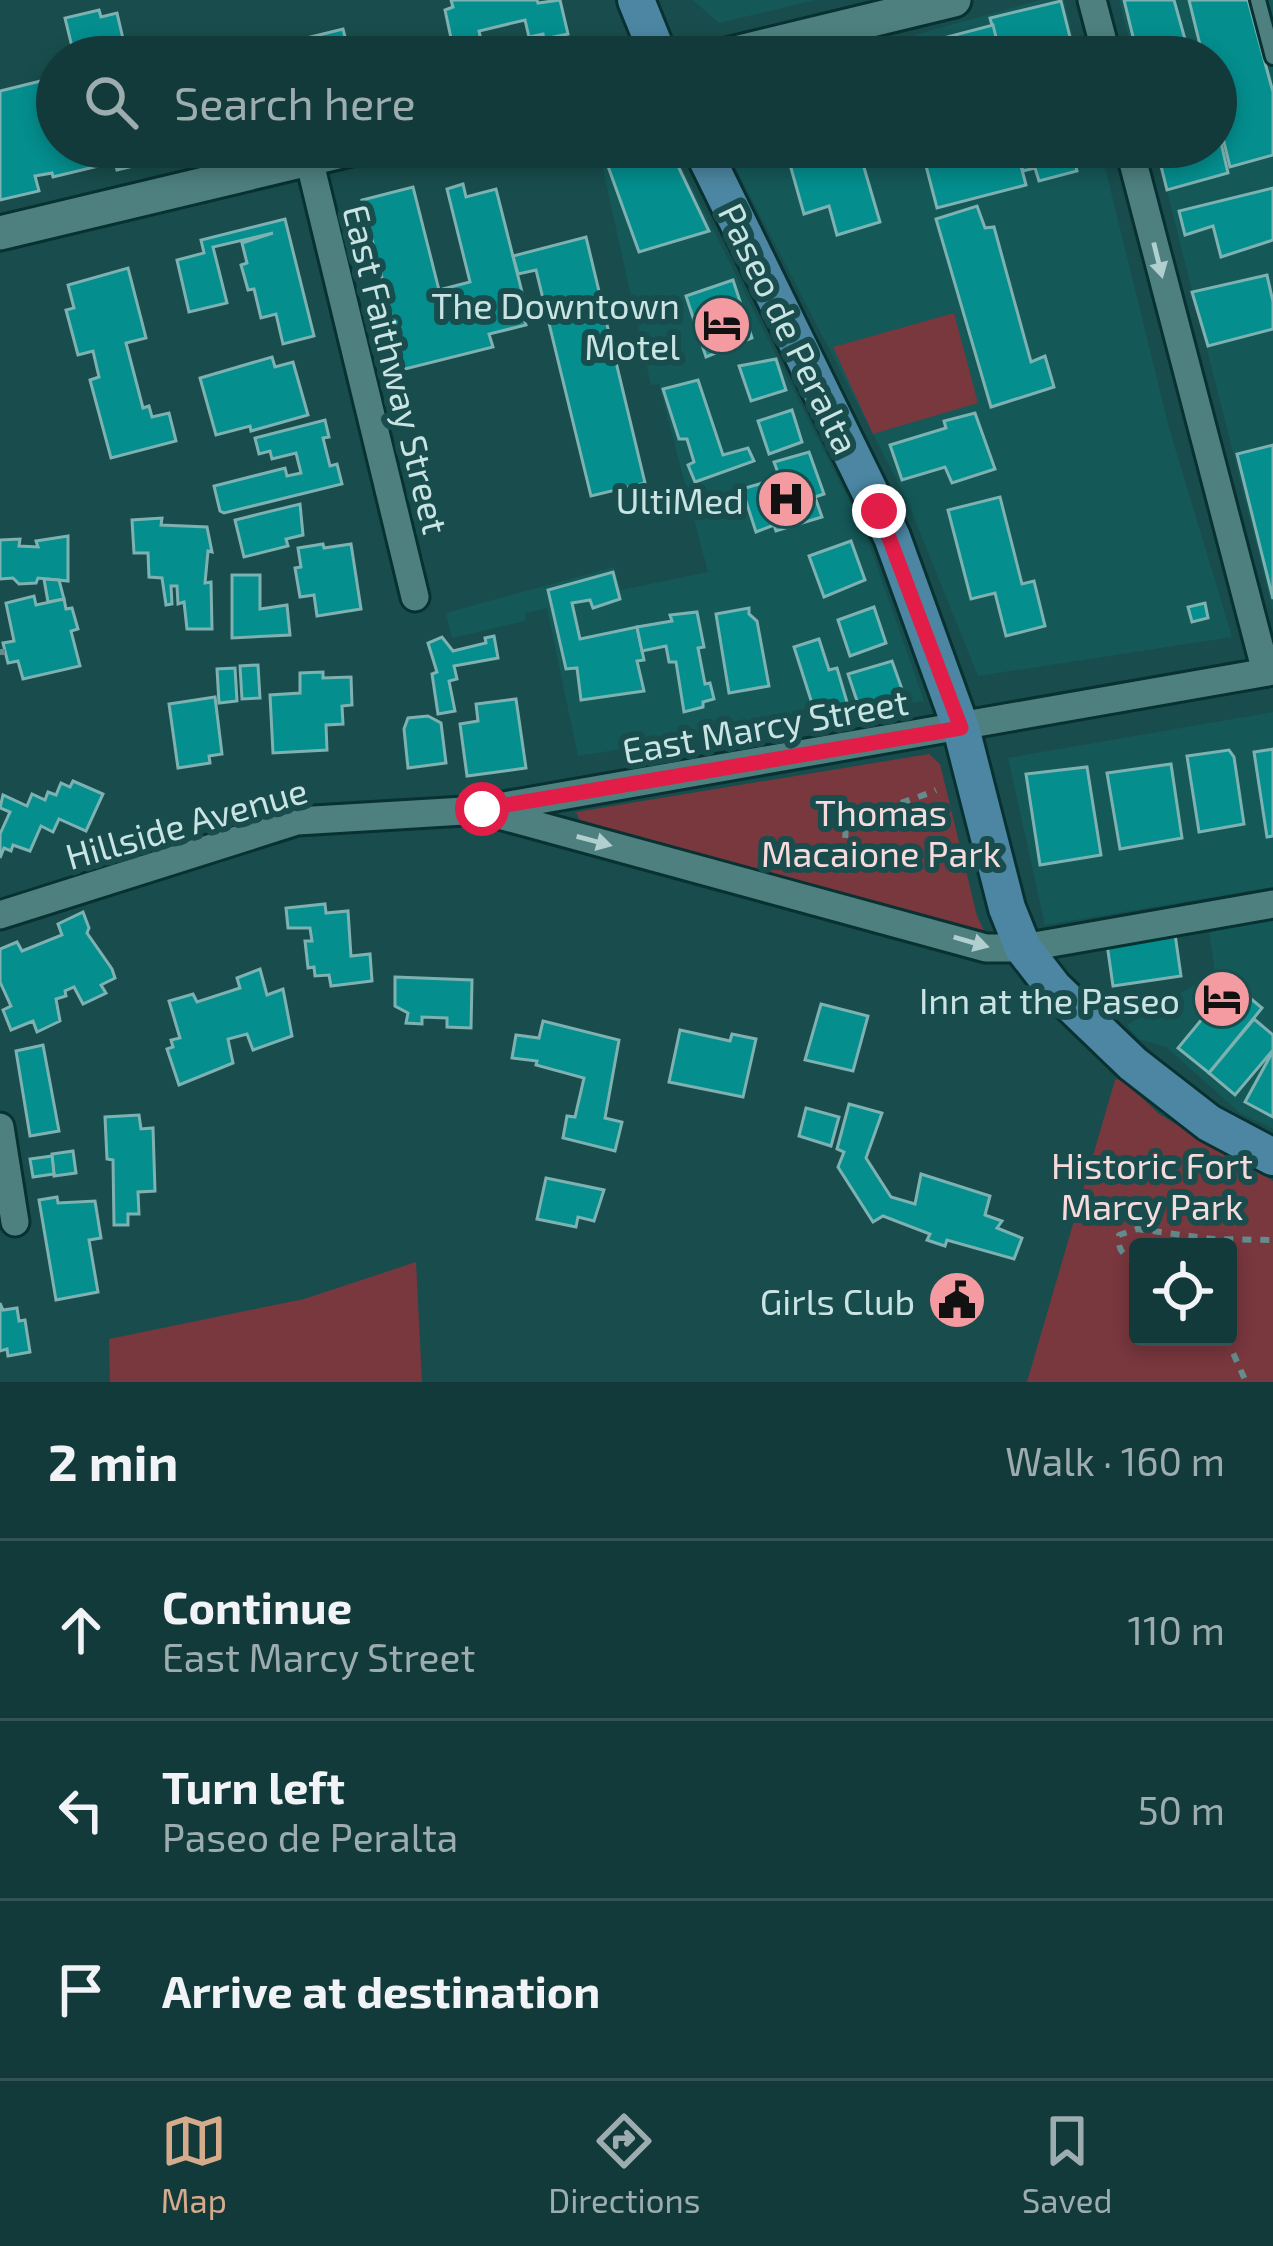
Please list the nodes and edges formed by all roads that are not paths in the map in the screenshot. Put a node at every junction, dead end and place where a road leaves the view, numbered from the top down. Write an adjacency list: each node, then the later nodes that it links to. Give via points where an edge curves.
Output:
1 (636, 0): 5 (main road)
2 (954, 0): 6 (street)
3 (1092, 0): 7 (street)
4 (1258, 0): 8 (lane)
5 (651, 36)
6 (806, 36)
7 (1101, 36)
8 (1273, 57)
9 (271, 168): 13 (street)
10 (311, 168): 14 (street, East Faithway Street)
11 (711, 168): 16 (main road, Paseo de Peralta, via 892,537)
12 (1136, 168): 15 (street, one-way to 15)
13 (0, 233)
14 (415, 597)
15 (1269, 672): 16 (street, East Marcy Street)
16 (961, 728): 17 (street, East Marcy Street); 20 (main road, Paseo de Peralta)
17 (482, 809): 19 (street, Hillside Avenue, via 297,821); 20 (street, Hillside Avenue, one-way to 20, via 986,948)
18 (1273, 904): 20 (street, Hillside Avenue)
19 (0, 915)
20 (1024, 948): 22 (main road, Paseo de Peralta, via 1133,1064 1209,1123)
21 (0, 1127): 23 (street)
22 (1273, 1157)
23 (15, 1222)

